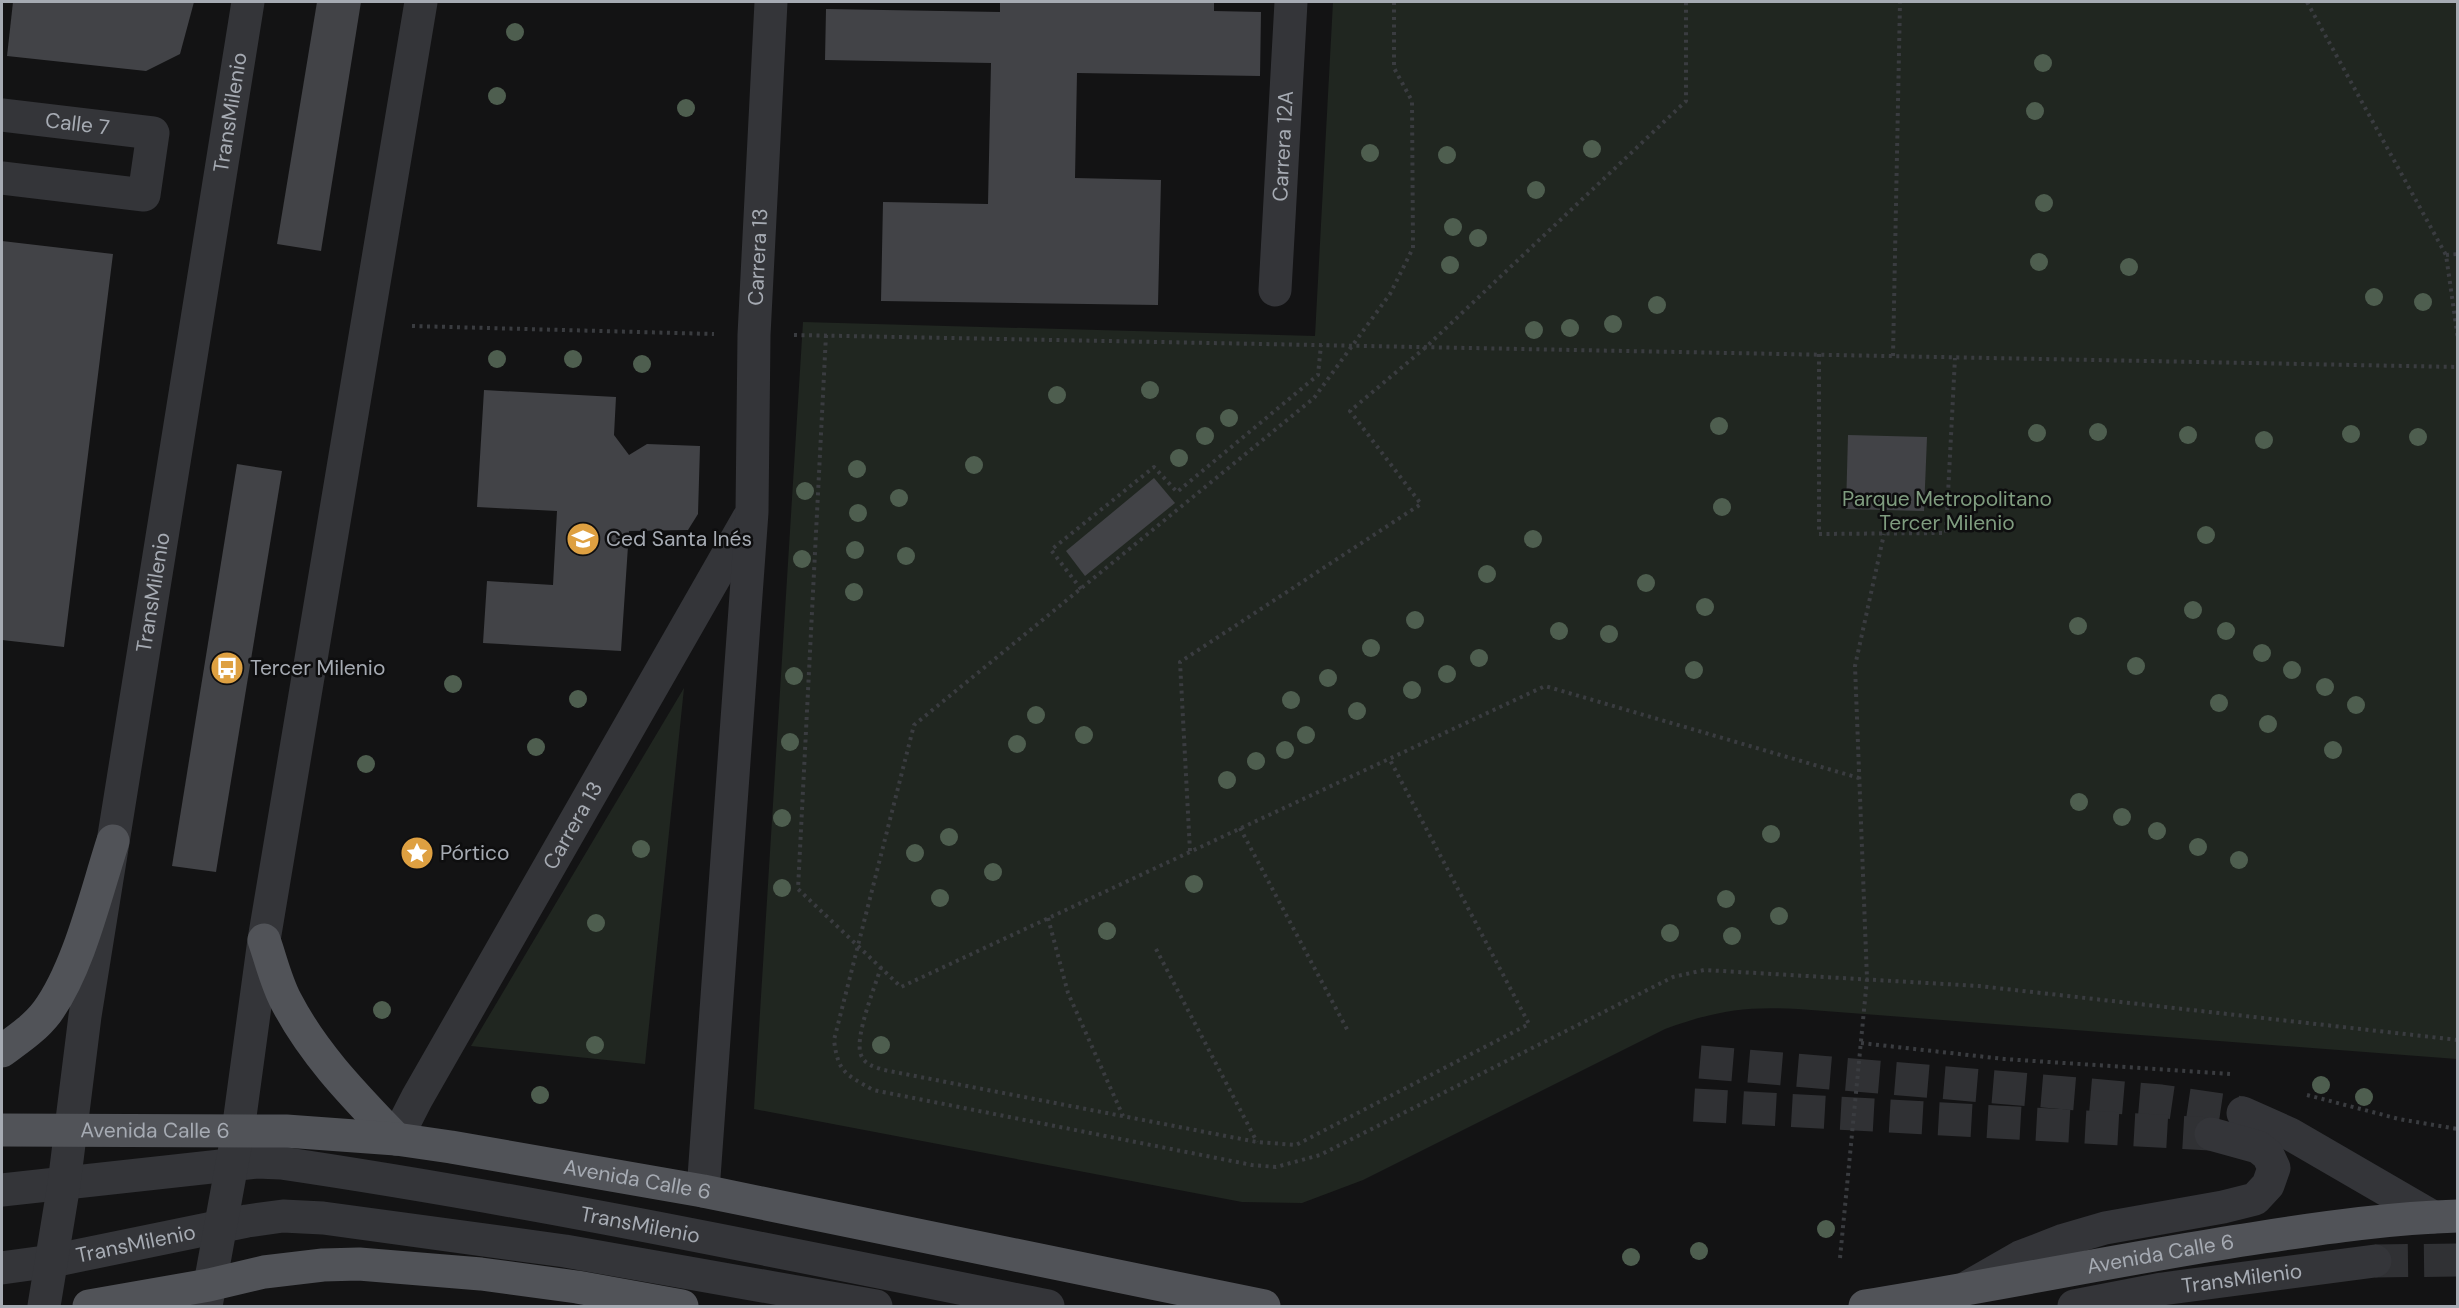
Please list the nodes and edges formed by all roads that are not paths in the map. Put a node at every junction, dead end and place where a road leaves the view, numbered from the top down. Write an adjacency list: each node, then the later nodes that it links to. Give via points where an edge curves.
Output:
1 (248, 2): 9 (street, TransMilenio)
2 (421, 2): 10 (street, TransMilenio)
3 (771, 2): 8 (street, Carrera 13, via 753,335)
4 (1291, 2): 7 (street, Carrera 12A)
5 (2, 115): 6 (street, Calle 7, via 153,133 144,195)
6 (2, 178)
7 (1275, 290)
8 (752, 512): 17 (street, Carrera 13); 21 (street, Carrera 13)
9 (113, 841): 11 (main road, via 69,973 46,1013); 14 (street, TransMilenio, via 85,1016)
10 (264, 940): 15 (street, TransMilenio); 17 (main road, via 285,999 301,1028 321,1057)
11 (2, 1051)
12 (2243, 1113): 22 (street, via 2282,1129)
13 (2, 1130): 14 (main road, Avenida Calle 6)
14 (72, 1131): 15 (main road, Avenida Calle 6); 19 (street, TransMilenio)
15 (238, 1131): 17 (main road, Avenida Calle 6); 18 (street, TransMilenio)
16 (2211, 1134): 27 (street, via 2258,1147 2268,1155 2274,1168 2268,1185 2255,1199 2105,1228 2064,1240 2020,1257)
17 (396, 1139): 21 (main road, Avenida Calle 6)
18 (231, 1165): 19 (street, TransMilenio); 23 (street, TransMilenio); 33 (street, TransMilenio, via 281,1163 356,1174)
19 (64, 1184): 20 (street, TransMilenio); 24 (street, TransMilenio)
20 (2, 1190)
21 (703, 1191): 34 (main road, Avenida Calle 6)
22 (2445, 1216): 27 (main road, Avenida Calle 6, via 2343,1225 2206,1245)
23 (220, 1227): 24 (street, TransMilenio); 28 (street, TransMilenio); 32 (street, TransMilenio, via 283,1216 323,1218 565,1251)
24 (52, 1261): 26 (street, TransMilenio); 29 (street, TransMilenio)
25 (2375, 1262): 36 (street, TransMilenio, via 2162,1289)
26 (2, 1268)
27 (1963, 1289): 35 (main road, Avenida Calle 6)
28 (208, 1296): 30 (main road); 31 (main road, via 278,1270 359,1264 577,1287)
29 (44, 1306)
30 (89, 1306)
31 (682, 1306)
32 (876, 1306)
33 (1048, 1306)
34 (1264, 1306)
35 (1865, 1306)
36 (2074, 1306)

